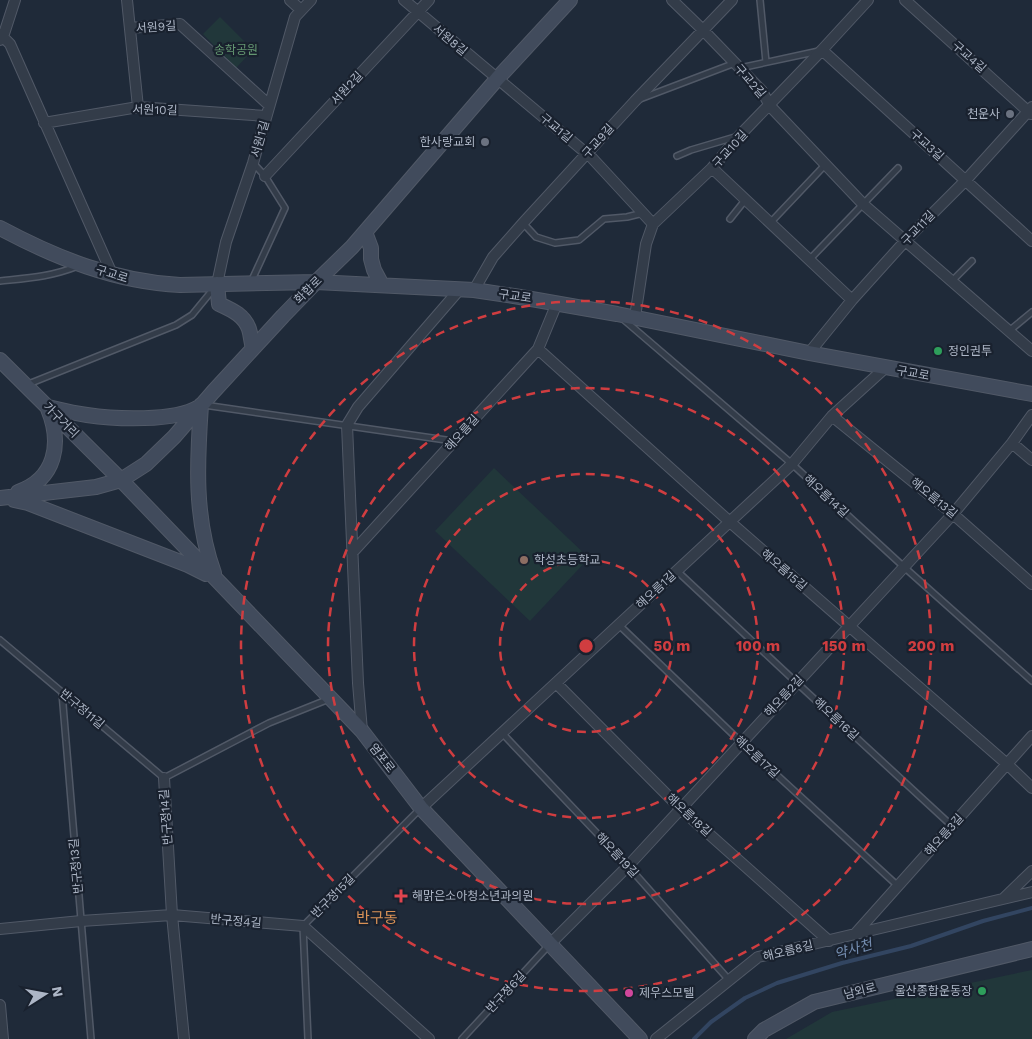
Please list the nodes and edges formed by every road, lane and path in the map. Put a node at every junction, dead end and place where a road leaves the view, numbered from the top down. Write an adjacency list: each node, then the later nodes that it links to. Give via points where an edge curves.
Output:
1 (15, 0): 17 (street)
2 (127, 0): 15 (street, 서원9길)
3 (290, 0): 13 (street)
4 (310, 0): 13 (street, 서원1길)
5 (404, 0): 14 (street, 서원8길)
6 (429, 0): 14 (street, 서원2길)
7 (570, 0): 21 (main road, 화합로)
8 (672, 0): 16 (street, 구교2길)
9 (732, 0): 16 (street, 구교9길)
10 (760, 0): 19 (lane)
11 (868, 0): 18 (street, 구교10길)
12 (905, 0): 26 (street, 구교4길)
13 (301, 10): 23 (street, 서원1길, via 294,18)
14 (417, 12): 21 (street, 서원8길); 36 (street, 서원2길)
15 (130, 28): 23 (street, 서원9길, via 180,24); 25 (street)
16 (704, 30): 20 (street, 구교2길); 22 (street, 구교9길)
17 (1, 37): 28 (street, via 10,44)
18 (822, 50): 19 (lane); 24 (street, 구교10길); 37 (street, 구교3길)
19 (766, 62): 20 (lane)
20 (737, 66): 22 (lane); 24 (street, 구교2길, via 762,91)
21 (497, 79): 30 (street, 구교1길); 46 (main road, 화합로)
22 (635, 101): 30 (street, 구교9길)
23 (269, 105): 27 (street, 서원1길)
24 (770, 106): 29 (street, 구교10길); 33 (street, 구교2길)
25 (138, 108): 27 (street, 서원10길); 28 (street, 서원10길)
26 (1031, 111): 37 (street, 구교11길)
27 (266, 116): 32 (street, 서원1길)
28 (44, 122): 52 (street)
29 (740, 135): 31 (lane); 34 (street, 구교10길)
30 (587, 154): 40 (street, 구교1길); 43 (street, 구교9길)
31 (677, 156)
32 (253, 163): 36 (lane); 57 (street, 서원1길, via 226,242)
33 (825, 165): 39 (street, 구교2길); 42 (lane)
34 (712, 168): 38 (street); 44 (street, 구교10길)
35 (898, 168): 39 (lane)
36 (265, 176): 56 (lane, via 285,208)
37 (966, 180): 47 (street, 구교11길); 48 (street, 구교3길)
38 (746, 199): 41 (lane); 42 (street)
39 (863, 204): 47 (street, 구교2길); 49 (lane)
40 (643, 213): 43 (lane, via 604,220 579,240 555,243 536,237); 44 (street, 구교1길)
41 (730, 219)
42 (771, 222): 49 (street)
43 (523, 223): 59 (street, 구교9길)
44 (653, 224): 64 (street, 구교10길, via 646,244)
45 (0, 228): 51 (main road, 구교로)
46 (365, 232): 55 (main road, 화합로); 58 (main road, via 374,270)
47 (906, 240): 54 (street, 구교2길); 60 (street, 구교11길)
48 (1032, 241)
49 (810, 260): 60 (street)
50 (972, 261): 54 (lane)
51 (81, 264): 52 (main road, 구교로); 53 (lane, via 61,273)
52 (112, 274): 57 (main road, 구교로, via 159,284)
53 (0, 281)
54 (952, 281): 65 (street, 구교2길)
55 (316, 282): 56 (main road, 구교로); 58 (main road, 구교로); 66 (main road, 화합로)
56 (251, 283): 57 (main road, 구교로)
57 (217, 284): 66 (main road, via 219,304 239,314 245,321); 72 (lane, via 192,315 176,325)
58 (382, 285): 59 (main road, 구교로)
59 (467, 290): 61 (main road, 구교로); 78 (street, via 358,407)
60 (852, 300): 69 (street, 구교11길)
61 (557, 303): 63 (main road, 구교로); 67 (street, 해오름길)
62 (1032, 312): 65 (lane)
63 (617, 314): 64 (main road, 구교로); 82 (lane, 해오름14길)
64 (635, 317): 69 (main road, 구교로)
65 (1009, 331): 68 (street, 구교2길)
66 (253, 348): 74 (main road, 화합로)
67 (538, 349): 79 (street, 해오름길); 86 (street, 해오름15길)
68 (1032, 351)
69 (809, 353): 71 (main road, 구교로)
70 (0, 360): 72 (main road, 가구거리)
71 (885, 368): 73 (main road, 구교로); 77 (street, 해오름1길)
72 (26, 386): 75 (main road, 가구거리)
73 (1032, 394)
74 (201, 405): 75 (main road, via 179,414 136,418 87,415); 78 (lane); 83 (main road, 화합로, via 160,451); 90 (main road, via 199,507 208,556)
75 (47, 406): 83 (main road, 가구거리); 84 (main road, via 55,436 49,468 32,486)
76 (1032, 415): 80 (street, 해오름2길)
77 (832, 416): 82 (street, 해오름1길); 85 (street, 해오름13길)
78 (347, 425): 79 (lane); 87 (street)
79 (454, 442): 87 (street, 해오름길)
80 (1012, 443): 81 (street); 85 (street, 해오름2길)
81 (1032, 460)
82 (792, 464): 86 (street, 해오름1길); 88 (lane, 해오름14길)
83 (121, 480): 84 (main road, 화합로, via 96,487); 90 (main road, 염포로)
84 (2, 497): 90 (main road, via 28,503)
85 (953, 514): 88 (street, 해오름2길); 91 (street, 해오름13길)
86 (730, 522): 89 (street, 해오름1길); 93 (street, 해오름15길)
87 (352, 553): 100 (street)
88 (904, 567): 93 (street, 해오름2길); 95 (lane, 해오름14길)
89 (677, 571): 92 (street, 해오름1길); 97 (lane, 해오름16길)
90 (216, 579): 99 (main road, 염포로)
91 (1032, 584)
92 (619, 625): 96 (street, 해오름1길); 103 (lane, 해오름17길)
93 (849, 627): 97 (street, 해오름2길); 104 (street, 해오름15길)
94 (0, 640): 98 (lane, 반구정11길)
95 (1032, 682)
96 (556, 683): 101 (street, 해오름1길); 108 (street, 해오름18길)
97 (797, 683): 103 (street, 해오름2길); 109 (lane, 해오름16길)
98 (62, 693): 105 (lane, 반구정11길); 116 (lane, 반구정13길)
99 (330, 698): 100 (main road, 염포로); 105 (lane, 반구정14길, via 269,723)
100 (362, 731): 107 (main road, 염포로)
101 (502, 733): 107 (street, 해오름1길); 110 (lane, 해오름19길)
102 (1032, 736): 104 (street, 해오름3길)
103 (742, 743): 108 (street, 해오름2길); 112 (lane, 해오름17길)
104 (1007, 764): 106 (street, 해오름15길); 109 (street, 해오름3길)
105 (164, 778): 115 (street, 반구정14길)
106 (1032, 788)
107 (421, 808): 117 (lane, 반구정15길); 121 (main road, 염포로)
108 (681, 809): 110 (street, 해오름2길); 120 (street, 해오름18길)
109 (952, 826): 112 (street, 해오름3길)
110 (628, 866): 121 (street, 해오름2길); 123 (lane, 해오름19길)
111 (1032, 871): 114 (street)
112 (898, 886): 119 (street, 해오름3길)
113 (1032, 892): 114 (street, 해오름8길)
114 (1003, 899): 119 (street, 해오름8길)
115 (172, 915): 116 (street, 반구정4길); 117 (street, 반구정4길); 128 (street, 반구정14길)
116 (81, 921): 118 (street, 반구정4길); 127 (lane, 반구정13길)
117 (303, 926): 129 (lane, 반구정15길); 130 (street)
118 (0, 928)
119 (855, 934): 120 (street, 해오름8길)
120 (829, 940): 123 (street, 해오름8길, via 758,957)
121 (550, 944): 131 (lane, 반구정6길); 132 (main road, 염포로)
122 (1032, 949): 134 (main road, 남외로, via 814,1002 764,1030)
123 (729, 980): 133 (street, 해오름8길)
124 (0, 1005): 125 (street)
125 (1, 1021): 126 (street)
126 (3, 1039)
127 (91, 1039)
128 (184, 1039)
129 (308, 1039)
130 (429, 1039)
131 (462, 1039)
132 (640, 1039)
133 (656, 1039)
134 (755, 1039)

